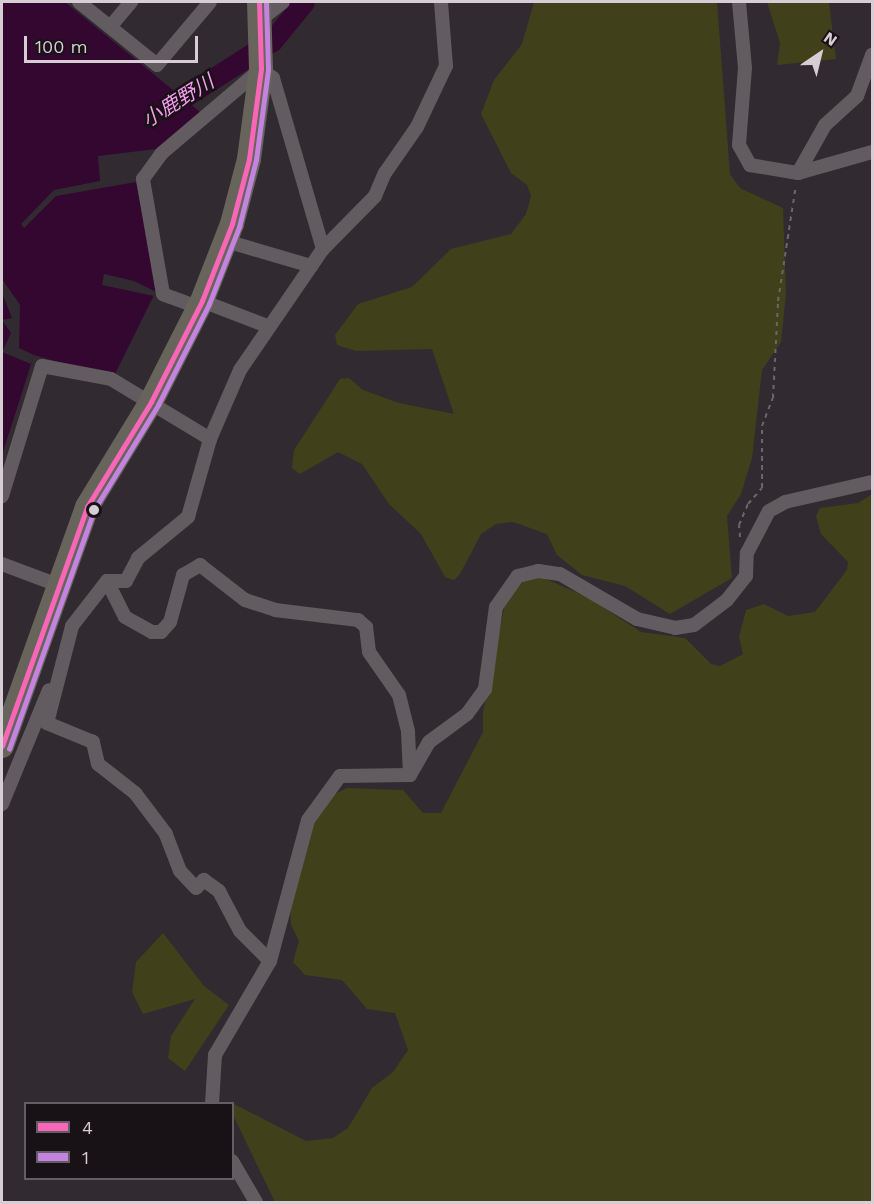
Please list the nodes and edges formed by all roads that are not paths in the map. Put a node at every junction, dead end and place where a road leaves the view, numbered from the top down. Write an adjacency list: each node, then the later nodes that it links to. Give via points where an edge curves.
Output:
1 (79, 2): 8 (street)
2 (130, 2): 8 (street)
3 (210, 2): 8 (street, via 157,65)
4 (283, 2): 7 (street)
5 (441, 2): 14 (street, via 446,66 417,127 385,172 375,196)
6 (739, 2): 12 (street, via 745,68 739,145 750,165)
7 (260, 16): 10 (highway)
8 (110, 27)
9 (873, 55): 12 (street, via 857,96 825,125)
10 (261, 67): 13 (highway, via 249,159); 14 (street, via 273,78); 16 (street, via 162,153 143,179 163,294)
11 (873, 152): 12 (street)
12 (798, 173)
13 (226, 241): 15 (street); 16 (highway)
14 (323, 249): 15 (street)
15 (311, 266): 17 (street)
16 (200, 304): 17 (street); 18 (highway)
17 (267, 326): 19 (street, via 240,370)
18 (151, 402): 19 (street); 21 (street, via 111,380 42,366); 24 (highway, via 87,507)
19 (210, 439): 23 (street, via 188,517 138,558 126,581)
20 (873, 482): 27 (street, via 785,502 769,512 747,553 746,576 727,600 693,625 675,628 636,619 560,574 538,572 518,576 496,607 484,689 467,714 429,742)
21 (2, 496)
22 (2, 564): 24 (street)
23 (107, 581): 25 (street, via 72,626); 27 (street, via 124,617 152,632 161,632 170,622 183,575 200,565 255,603 275,610 358,620 366,627 369,652 399,695 408,732)
24 (58, 585): 26 (highway)
25 (54, 681): 28 (street, via 36,713); 29 (street, via 47,723 93,742 98,764 135,793 166,834 180,871 196,888 204,880 219,891 240,931)
26 (2, 746)
27 (410, 775): 29 (street, via 340,776 319,803 308,820)
28 (2, 804)
29 (270, 961): 30 (street, via 215,1055 209,1092)
30 (212, 1102)
31 (234, 1165): 32 (street)
32 (255, 1203)

